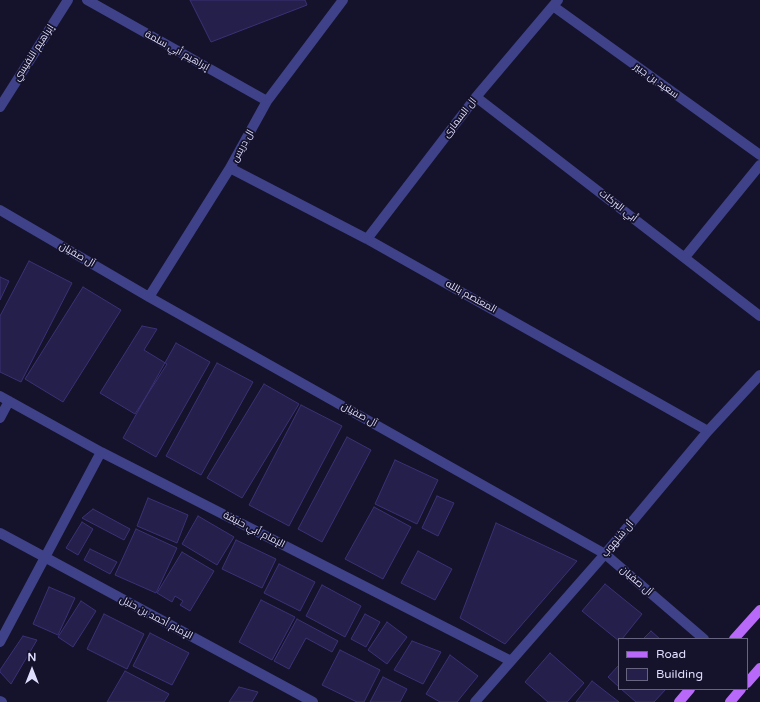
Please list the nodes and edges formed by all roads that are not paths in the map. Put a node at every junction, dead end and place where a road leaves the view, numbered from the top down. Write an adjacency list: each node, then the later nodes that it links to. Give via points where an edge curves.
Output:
1 (68, 0): 7 (street, إبراهيم النفيسي)
2 (87, 0): 6 (street, إبراهيم أبي سلمة)
3 (343, 0): 6 (street, ال دريس)
4 (555, 3): 5 (street, ال السمارى); 8 (street, سعيد بن جبير)
5 (476, 97): 12 (street, ال السمارى); 13 (street, أبي البركات)
6 (267, 101): 10 (street, ال دريس)
7 (0, 107)
8 (760, 156)
9 (760, 165): 13 (street)
10 (230, 168): 12 (street, المعتصم بالله); 14 (street, ال دريس)
11 (0, 210): 14 (street, آل صفيان)
12 (367, 239): 20 (street, المعتصم بالله)
13 (685, 257): 15 (street, أبي البركات)
14 (149, 297): 23 (street, آل صفيان)
15 (760, 316)
16 (760, 375): 20 (street, آل شلهوب)
17 (0, 396): 18 (street, الإمام أبي حنيفة)
18 (10, 401): 19 (street); 21 (street, الإمام أبي حنيفة)
19 (0, 418)
20 (708, 431): 23 (street, آل شلهوب)
21 (102, 452): 24 (street); 29 (street, الإمام أبي حنيفة)
22 (0, 533): 24 (street, الإمام أحمد بن حنبل)
23 (605, 554): 26 (street, آل صفيان); 29 (street, آل شلهوب)
24 (45, 558): 28 (street); 34 (street, الإمام أحمد بن حنبل)
25 (760, 610): 27 (main road)
26 (703, 638)
27 (735, 638)
28 (0, 642)
29 (510, 661): 35 (street, آل شلهوب)
30 (760, 668): 31 (main road)
31 (748, 682)
32 (689, 690): 36 (main road)
33 (741, 690): 37 (main road)
34 (313, 702)
35 (475, 702)
36 (679, 702)
37 (730, 702)

